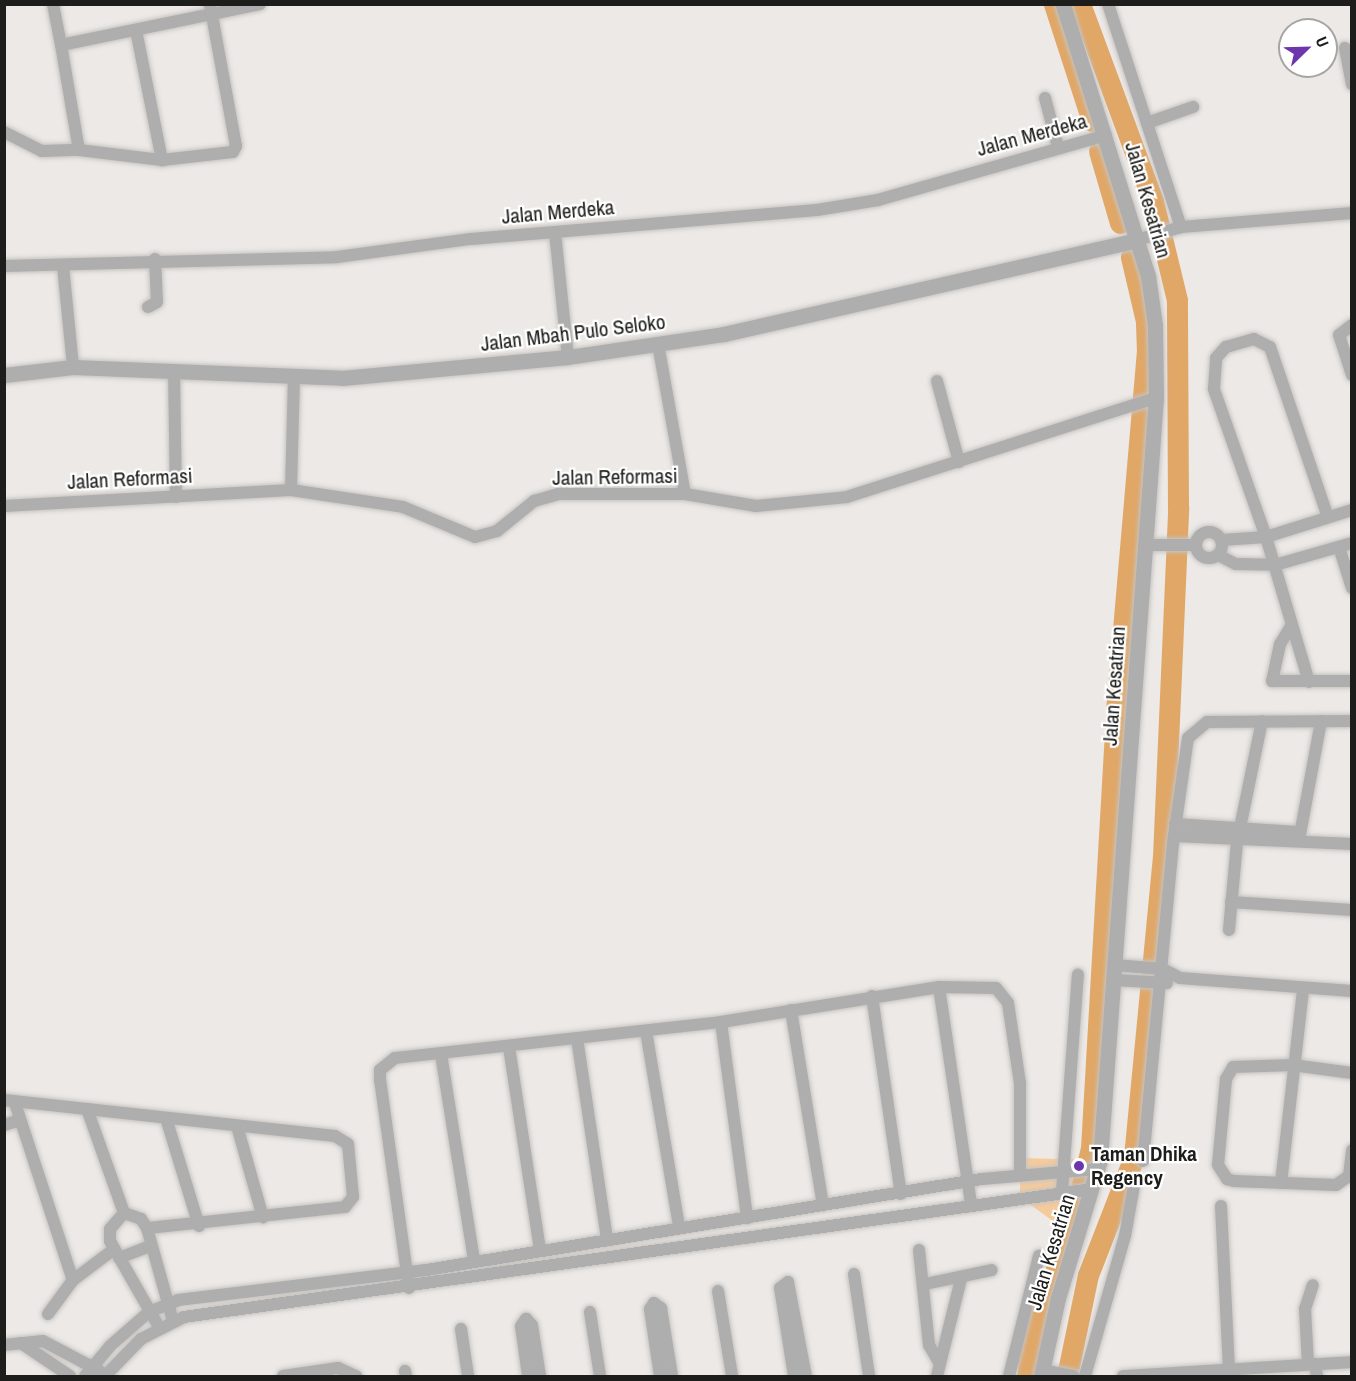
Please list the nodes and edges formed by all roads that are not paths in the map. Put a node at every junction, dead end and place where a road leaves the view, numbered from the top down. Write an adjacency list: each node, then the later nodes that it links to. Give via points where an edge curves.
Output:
1 (53, 4): 7 (street)
2 (260, 4): 5 (street)
3 (1063, 4): 14 (street, Jalan Kesatrian)
4 (1108, 4): 12 (street)
5 (211, 10): 6 (street); 17 (street, via 236,146 233,152)
6 (136, 30): 7 (street); 17 (street)
7 (61, 45): 16 (street)
8 (1345, 48): 9 (street)
9 (1352, 84)
10 (1045, 98): 15 (street)
11 (1193, 107): 12 (street)
12 (1153, 120): 19 (street)
13 (4, 132): 16 (street, via 42,151)
14 (1099, 137): 15 (street, Jalan Merdeka); 21 (street, Jalan Kesatrian)
15 (1058, 147): 20 (street, Jalan Merdeka, via 858,204)
16 (78, 150): 17 (street)
17 (162, 160)
18 (1352, 213): 19 (street)
19 (1176, 229): 21 (street)
20 (555, 232): 22 (street, Jalan Merdeka, via 327,257); 28 (street)
21 (1132, 242): 27 (street, Jalan Mbah Pulo Seloko, via 878,302); 35 (street, Jalan Kesatrian, via 1152,300)
22 (155, 259): 24 (street, Jalan Merdeka); 25 (street, via 157,302)
23 (4, 266): 24 (street, Jalan Merdeka)
24 (63, 266): 29 (street)
25 (148, 307)
26 (1352, 325): 32 (street, via 1339,335)
27 (658, 344): 28 (street, Jalan Mbah Pulo Seloko); 38 (street)
28 (568, 357): 33 (street, Jalan Mbah Pulo Seloko, via 342,378)
29 (73, 367): 30 (street, Jalan Mbah Pulo Seloko); 31 (street, Jalan Mbah Pulo Seloko)
30 (174, 371): 33 (street, Jalan Mbah Pulo Seloko); 39 (street)
31 (4, 375)
32 (1352, 375)
33 (294, 378): 37 (street)
34 (937, 381): 36 (street)
35 (1152, 399): 36 (street, Jalan Reformasi); 47 (street, Jalan Kesatrian)
36 (959, 462): 38 (street, Jalan Reformasi, via 847,497 784,506)
37 (291, 490): 38 (street, Jalan Reformasi, via 403,507 475,537 496,531 546,496); 39 (street, Jalan Reformasi)
38 (685, 494)
39 (176, 498): 40 (street, Jalan Reformasi)
40 (4, 506)
41 (1352, 510): 42 (street)
42 (1328, 517): 43 (street); 43 (street, via 1270,347 1263,340 1241,341 1219,352 1214,389)
43 (1266, 537): 44 (street); 50 (street)
44 (1222, 540): 46 (street, via 1207,532); 49 (street)
45 (1352, 543): 48 (street)
46 (1196, 545): 47 (street); 49 (street, via 1204,558)
47 (1151, 546): 67 (street, Jalan Kesatrian)
48 (1339, 547): 50 (street); 51 (street)
49 (1218, 555): 50 (street, via 1236,564)
50 (1275, 565): 52 (street)
51 (1352, 588)
52 (1291, 626): 54 (street); 54 (street, via 1270,676 1276,684)
53 (1352, 681): 54 (street)
54 (1309, 682)
55 (1262, 721): 56 (street); 58 (street); 59 (street, via 1207,722 1192,730)
56 (1322, 721): 57 (street); 60 (street)
57 (1352, 721)
58 (1239, 828): 59 (street); 60 (street)
59 (1174, 830): 61 (street); 66 (street)
60 (1299, 837): 61 (street); 62 (street)
61 (1237, 842): 63 (street)
62 (1352, 844)
63 (1231, 902): 64 (street); 65 (street)
64 (1352, 910)
65 (1229, 930)
66 (1158, 969): 67 (street); 69 (street); 70 (street)
67 (1119, 973): 70 (street); 91 (street, Jalan Kesatrian)
68 (1078, 975): 92 (street)
69 (1179, 978): 70 (street); 72 (street)
70 (1157, 984): 90 (street)
71 (939, 987): 74 (street); 93 (street, via 985,986 1004,994 1020,1083); 96 (street)
72 (1303, 989): 73 (street); 81 (street)
73 (1352, 991)
74 (872, 996): 75 (street); 100 (street)
75 (791, 1010): 76 (street); 103 (street)
76 (721, 1022): 77 (street); 108 (street)
77 (646, 1030): 78 (street); 110 (street)
78 (577, 1038): 79 (street); 115 (street)
79 (509, 1047): 80 (street); 117 (street)
80 (441, 1054): 123 (street); 126 (street, via 395,1058 380,1070)
81 (1293, 1065): 82 (street); 97 (street); 97 (street, via 1233,1067 1226,1079 1221,1173 1234,1181)
82 (1352, 1073)
83 (10, 1102): 84 (street); 86 (street)
84 (87, 1109): 85 (street); 106 (street)
85 (166, 1118): 88 (street); 109 (street)
86 (20, 1120): 87 (street); 130 (street)
87 (4, 1125)
88 (237, 1126): 107 (street); 107 (street, via 335,1136 348,1144 350,1203 339,1208)
89 (1352, 1150): 97 (street, via 1349,1176 1342,1184)
90 (1143, 1161)
91 (1095, 1168): 92 (street); 98 (street, Jalan Kesatrian)
92 (1061, 1170): 93 (street); 99 (street)
93 (1020, 1175): 94 (street)
94 (982, 1179): 96 (street); 101 (street)
95 (1135, 1180): 173 (street, via 1120,1256)
96 (968, 1181): 100 (street); 102 (street)
97 (1281, 1183)
98 (1090, 1189): 99 (street); 154 (street, Jalan Kesatrian, via 1058,1298)
99 (1068, 1190): 101 (street)
100 (901, 1194): 103 (street)
101 (986, 1201): 102 (street)
102 (971, 1203): 112 (street)
103 (823, 1205): 105 (street)
104 (1221, 1206): 153 (street)
105 (785, 1212): 108 (street); 112 (street)
106 (124, 1213): 111 (street, via 141,1219); 121 (street, via 110,1230)
107 (263, 1217): 109 (street)
108 (747, 1218): 110 (street)
109 (199, 1226): 111 (street)
110 (679, 1227): 113 (street)
111 (147, 1228): 116 (street)
112 (788, 1229): 118 (street)
113 (650, 1232): 114 (street); 118 (street)
114 (632, 1236): 115 (street); 120 (street)
115 (608, 1239): 117 (street)
116 (150, 1246): 121 (street); 138 (street)
117 (540, 1249): 123 (street)
118 (654, 1250): 120 (street)
119 (919, 1250): 131 (street)
120 (635, 1253): 132 (street)
121 (116, 1254): 130 (street); 140 (street)
122 (1039, 1256): 171 (street)
123 (474, 1259): 124 (street)
124 (426, 1270): 126 (street); 132 (street)
125 (992, 1270): 129 (street)
126 (406, 1272): 128 (street); 135 (street)
127 (854, 1274): 169 (street)
128 (353, 1279): 134 (street); 137 (street)
129 (961, 1279): 131 (street); 149 (street, via 948,1344)
130 (73, 1280): 142 (street)
131 (925, 1284): 149 (street, via 929,1345)
132 (428, 1285): 135 (street)
133 (1313, 1285): 152 (street, via 1305,1309)
134 (269, 1288): 138 (street); 139 (street)
135 (409, 1288): 137 (street)
136 (718, 1292): 166 (street)
137 (355, 1294): 139 (street)
138 (166, 1303): 140 (street); 143 (street)
139 (271, 1304): 143 (street)
140 (149, 1312): 144 (street); 151 (street)
141 (590, 1312): 163 (street)
142 (48, 1314)
143 (173, 1321): 144 (street)
144 (159, 1327): 155 (street, via 122,1355)
145 (461, 1329): 160 (street)
146 (21, 1343): 147 (street); 151 (street, via 43,1341); 157 (street)
147 (4, 1345)
148 (797, 1354): 148 (street, via 781,1294 784,1283 793,1288); 167 (street); 168 (street)
149 (939, 1362): 170 (street)
150 (1352, 1362): 152 (street)
151 (93, 1366): 155 (street); 158 (street)
152 (1313, 1368): 153 (street)
153 (1229, 1369): 174 (street)
154 (1045, 1373): 172 (street)
155 (105, 1376)
156 (288, 1376): 159 (street, via 338,1368)
157 (70, 1377)
158 (85, 1377)
159 (356, 1377)
160 (468, 1377)
161 (528, 1377): 162 (street, via 521,1326 526,1320 532,1325)
162 (540, 1377)
163 (600, 1377)
164 (660, 1377): 165 (street, via 650,1309 654,1303 662,1308)
165 (672, 1377)
166 (732, 1377)
167 (794, 1377)
168 (806, 1377)
169 (869, 1377)
170 (937, 1377)
171 (1009, 1377)
172 (1073, 1377)
173 (1085, 1377)
174 (1123, 1377)

